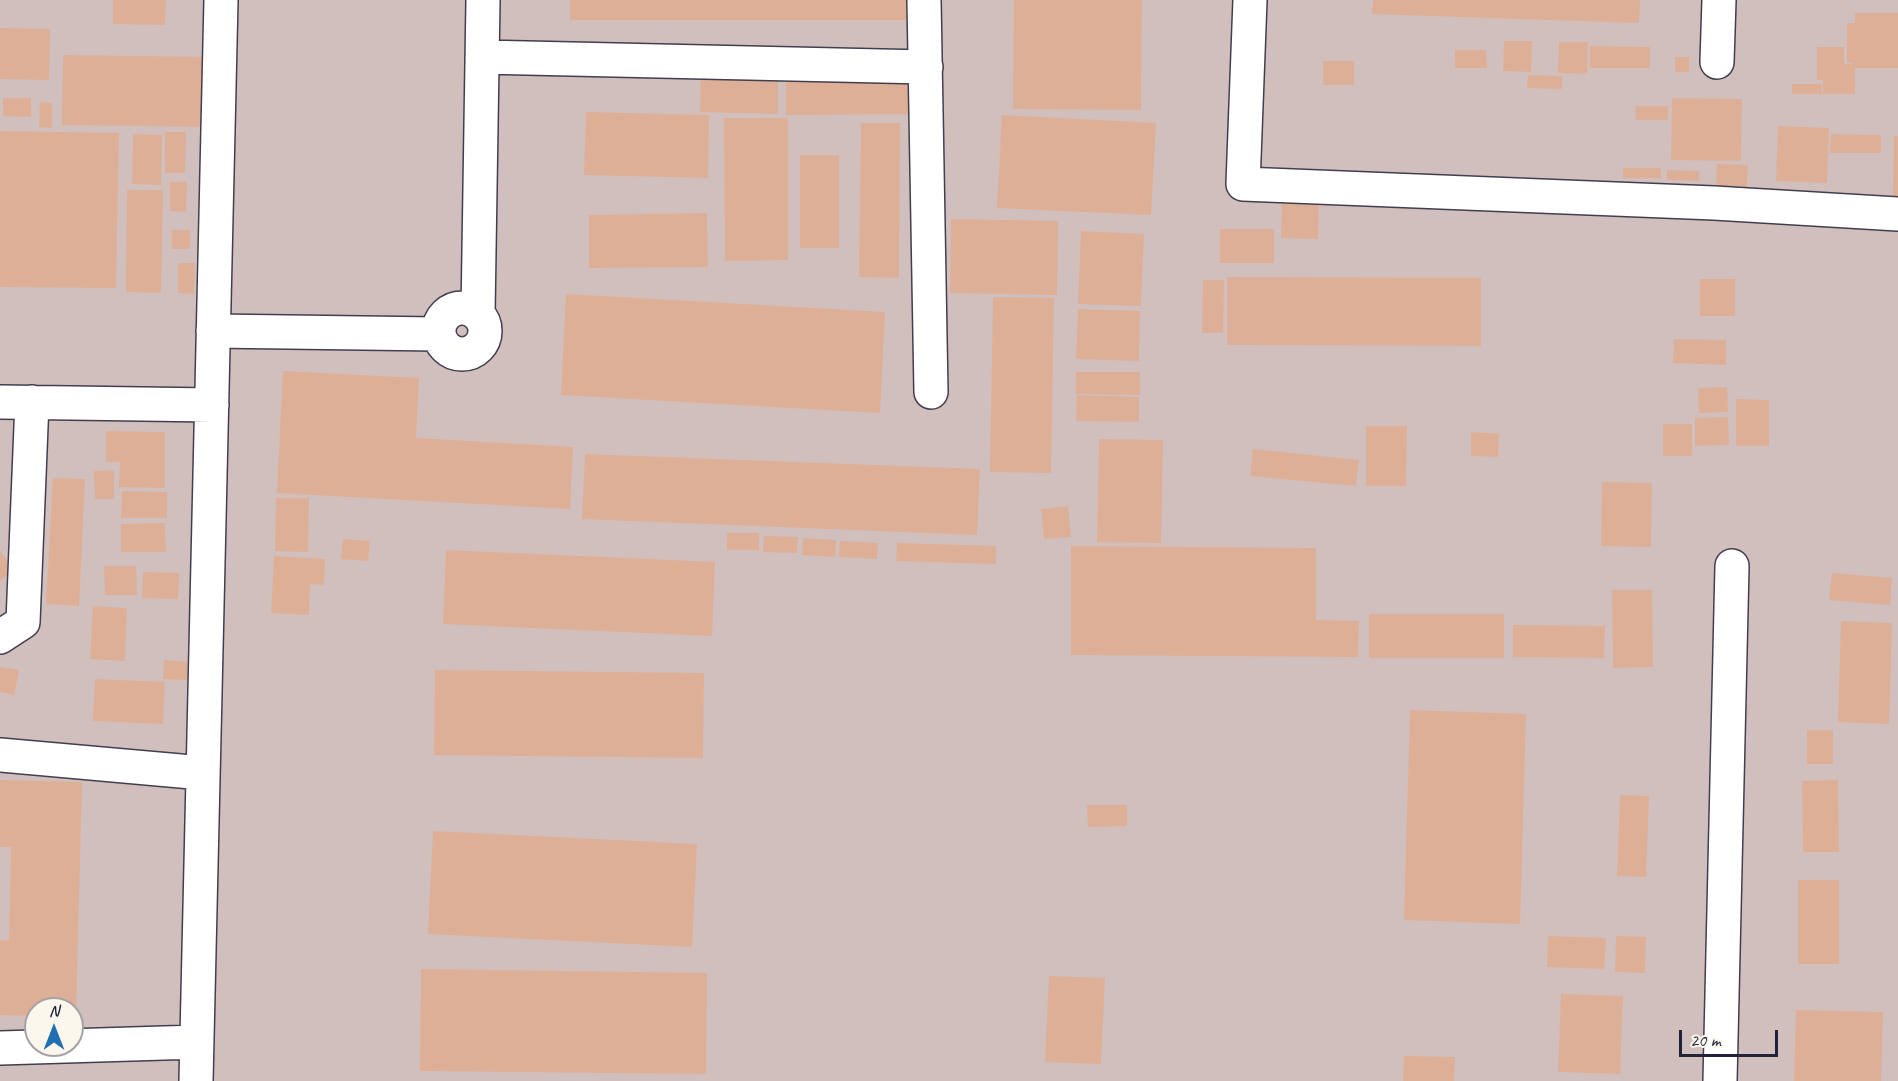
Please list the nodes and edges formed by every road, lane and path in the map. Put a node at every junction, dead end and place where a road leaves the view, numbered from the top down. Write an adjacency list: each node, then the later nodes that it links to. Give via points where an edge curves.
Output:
1 (221, 0): 10 (lane)
2 (483, 0): 6 (lane)
3 (924, 0): 8 (lane)
4 (1250, 0): 9 (lane, via 1243,184)
5 (1719, 0): 7 (lane)
6 (482, 57): 8 (lane); 10 (lane, via 478,313 486,329 481,347 464,356 446,350 437,334)
7 (1717, 62)
8 (926, 67): 11 (lane)
9 (1898, 214)
10 (213, 331): 14 (lane)
11 (931, 392)
12 (0, 402): 13 (lane)
13 (32, 402): 14 (lane); 16 (lane, via 23,622)
14 (212, 405): 18 (lane)
15 (1732, 566): 22 (lane)
16 (0, 637)
17 (0, 755): 18 (lane)
18 (203, 773): 19 (lane)
19 (197, 1042): 20 (lane); 21 (lane)
20 (0, 1048)
21 (196, 1081)
22 (1720, 1081)

